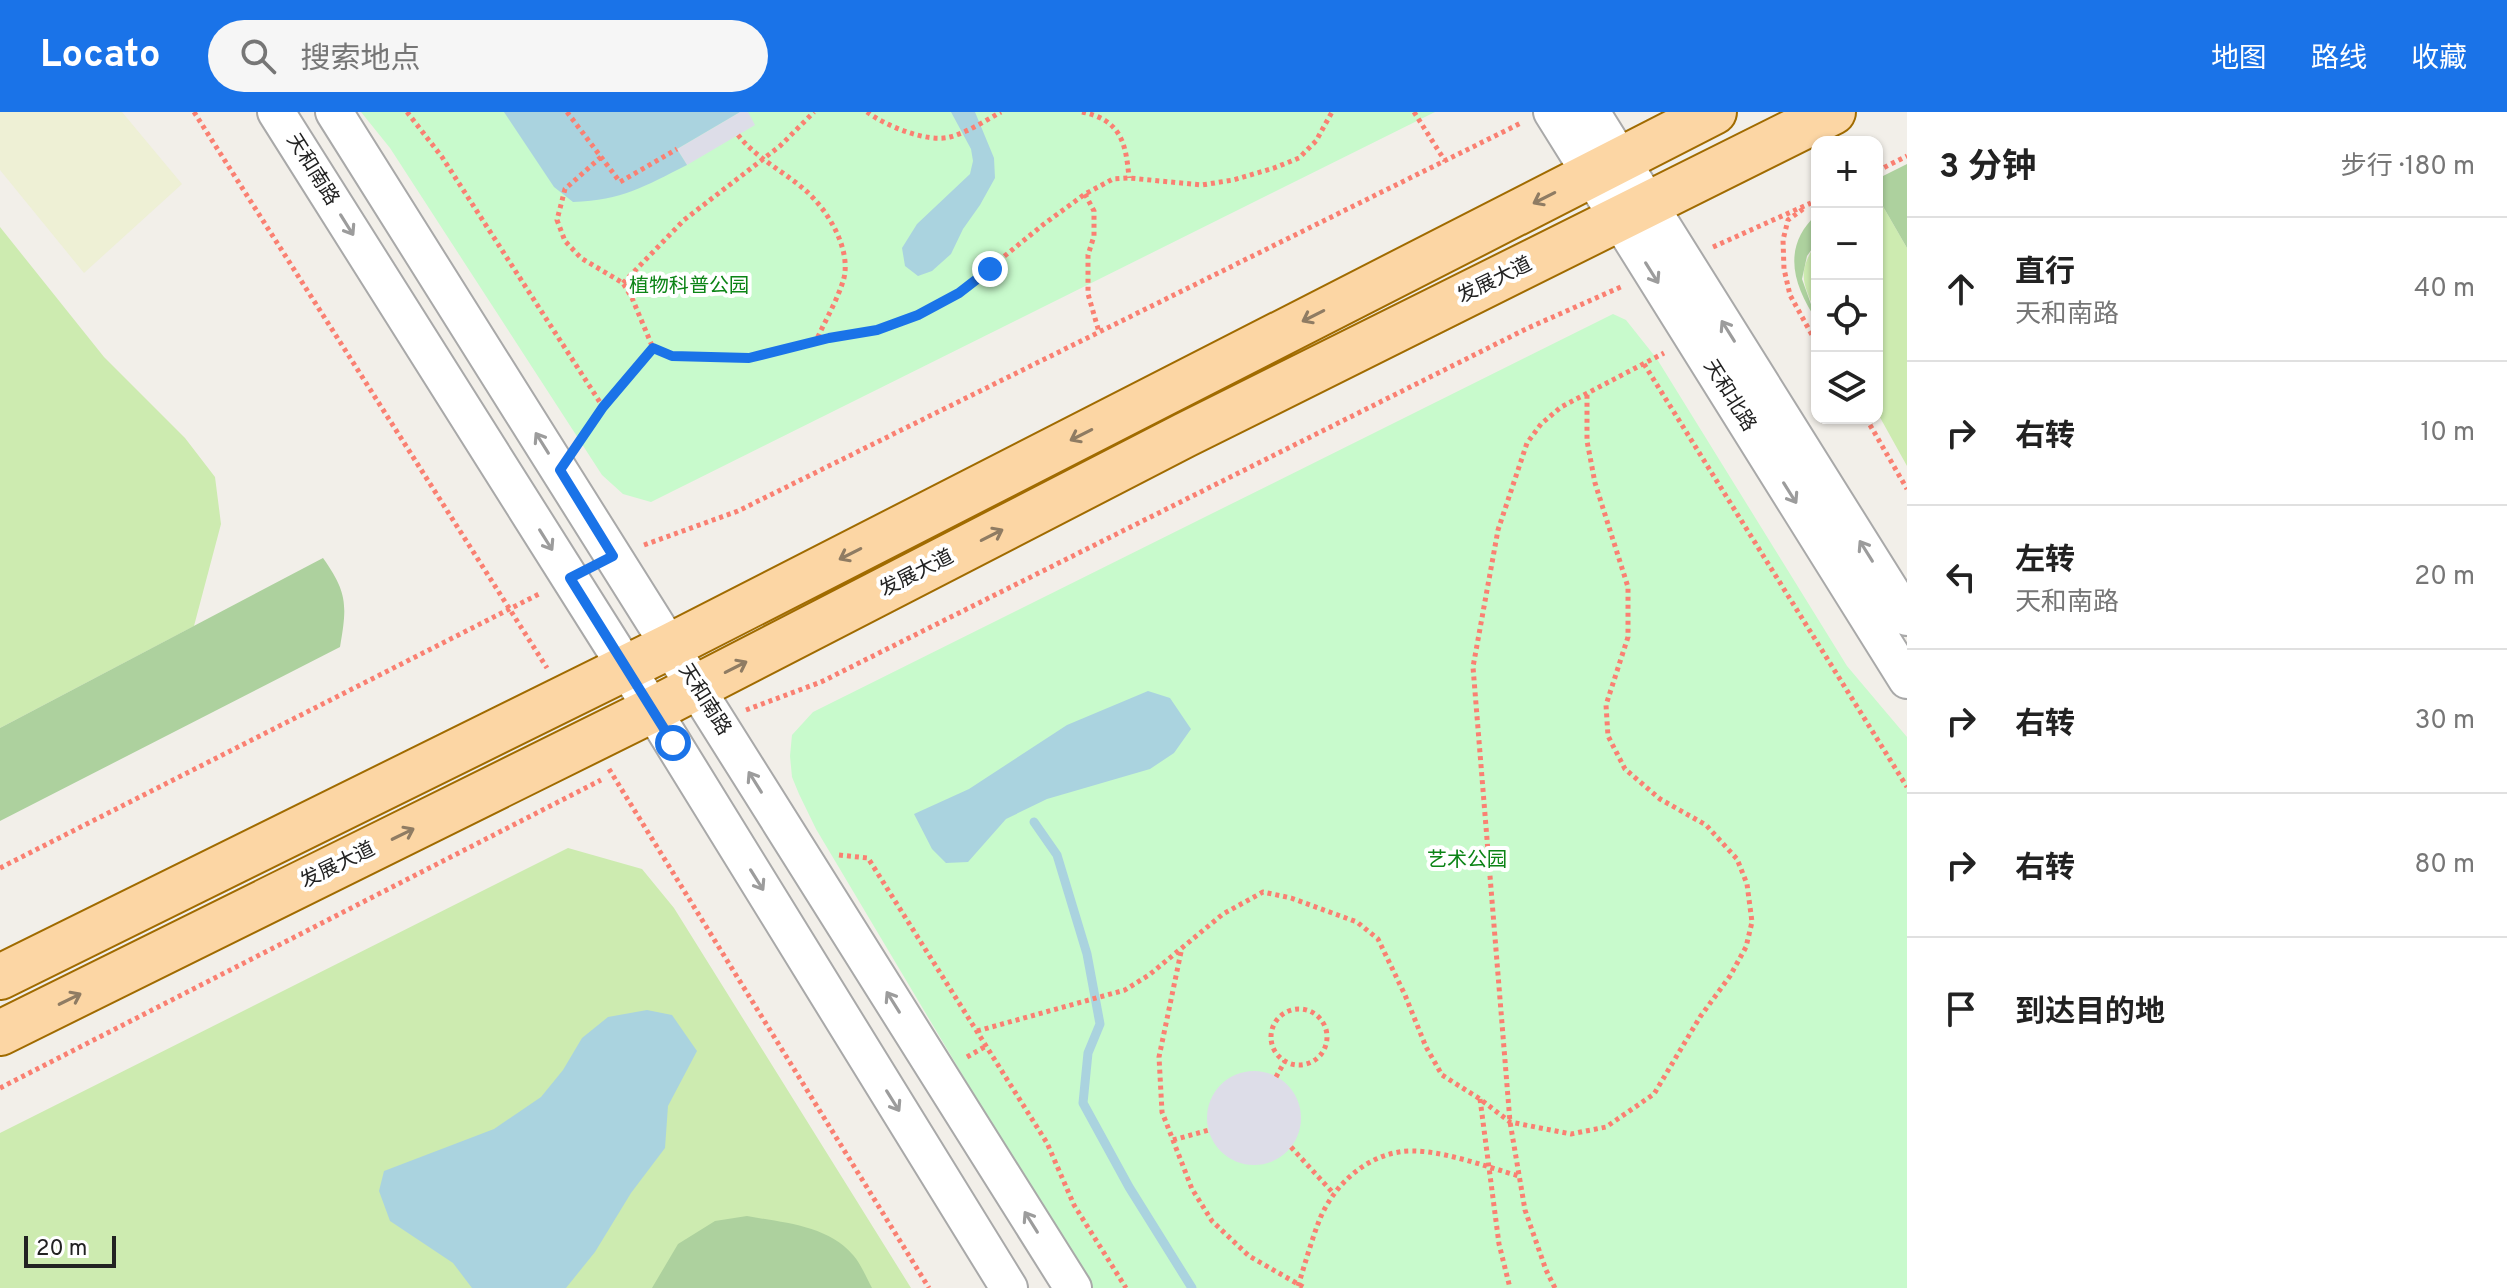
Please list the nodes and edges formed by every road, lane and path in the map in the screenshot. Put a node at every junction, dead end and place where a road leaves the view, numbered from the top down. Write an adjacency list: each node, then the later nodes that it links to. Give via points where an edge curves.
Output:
1 (276, 112): 42 (street, 天和南路, one-way to 42)
2 (334, 112): 39 (street, 天和南路, one-way to 2)
3 (407, 112): 37 (path, via 471,200)
4 (567, 112): 18 (path)
5 (814, 112): 19 (path)
6 (867, 112): 7 (path, via 914,135 947,138)
7 (1001, 112)
8 (1082, 112): 23 (path, via 1097,115 1116,129 1127,148)
9 (1332, 112): 23 (path, via 1299,158 1274,168 1202,185)
10 (1414, 112): 20 (path)
11 (1591, 112): 21 (street, 天和北路)
12 (1714, 112): 21 (main road)
13 (1833, 112): 27 (main road, 发展大道)
14 (1541, 116): 20 (path); 21 (street, 天和北路)
15 (738, 135): 19 (path)
16 (677, 149): 18 (path, via 620,182)
17 (1907, 156): 22 (path)
18 (601, 157): 29 (path, via 565,189 557,220 565,241 581,258)
19 (764, 159): 29 (path, via 684,220); 33 (path, via 807,192 826,215 845,257 844,278)
20 (1445, 161): 30 (path)
21 (1606, 167): 27 (street, 天和北路); 44 (main road, one-way to 44)
22 (1883, 168)
23 (1129, 178): 24 (path, via 1113,179)
24 (1085, 194): 30 (path, via 1094,211 1088,294); 33 (path, via 959,293 877,330)
25 (1811, 203): 28 (path)
26 (1811, 204): 31 (path, via 1788,220 1783,240 1790,295)
27 (1633, 212): 28 (street, 天和北路); 47 (main road, 发展大道, one-way to 27, via 1185,435)
28 (1668, 267): 32 (street, 天和北路); 43 (street, 天和北路, one-way to 28); 47 (path, via 1528,328 821,682)
29 (623, 283): 34 (path)
30 (1099, 333): 41 (path, via 738,511)
31 (1811, 333)
32 (1693, 338): 35 (path); 46 (street, 天和北路, one-way to 46)
33 (815, 342): 34 (path, via 749,358 672,356)
34 (653, 348): 37 (path)
35 (1644, 364): 36 (path); 50 (path)
36 (1587, 393): 61 (path, via 1561,407 1527,443 1498,530 1473,667); 61 (path, via 1587,441 1595,483 1628,587 1628,637 1606,705 1608,736 1625,769 1660,799 1706,825 1737,859 1752,922 1730,976 1654,1094 1606,1127 1571,1134)
37 (603, 407): 39 (path)
38 (1869, 424): 40 (path)
39 (560, 470): 41 (street, 天和南路)
40 (1907, 489)
41 (613, 556): 44 (street, 天和南路)
42 (570, 578): 45 (street, 天和南路); 52 (path)
43 (1907, 617)
44 (670, 646): 45 (main road); 47 (street, 天和南路)
45 (626, 667): 48 (street, 天和南路); 54 (main road)
46 (1907, 680)
47 (707, 704): 48 (main road, 发展大道); 51 (street, 天和南路, one-way to 47)
48 (652, 710): 56 (main road, 发展大道, one-way to 48); 69 (street, 天和南路, one-way to 69)
49 (625, 768): 59 (path)
50 (1907, 787)
51 (799, 851): 55 (path, via 868,858); 70 (street, 天和南路, one-way to 51)
52 (0, 868)
53 (1181, 950): 55 (path, via 1125,990); 60 (path, via 1223,914 1263,892 1357,922 1378,939 1442,1075); 63 (path, via 1159,1057 1162,1112)
54 (0, 977)
55 (977, 1031): 71 (path, via 1047,1143 1074,1205)
56 (0, 1033)
57 (1285, 1061): 57 (path, via 1305,1064 1324,1050 1327,1032 1317,1015 1297,1008 1277,1019 1272,1044); 58 (path)
58 (1276, 1077)
59 (0, 1088)
60 (1480, 1099): 61 (path); 65 (path)
61 (1510, 1122): 66 (path)
62 (1209, 1130): 63 (path)
63 (1173, 1140): 68 (path, via 1192,1189 1212,1221 1249,1256)
64 (1291, 1147): 67 (path)
65 (1490, 1167): 66 (path); 67 (path, via 1399,1151 1362,1165); 73 (path)
66 (1519, 1176): 74 (path, via 1525,1210)
67 (1334, 1194): 68 (path)
68 (1298, 1286): 72 (path)
69 (1009, 1288)
70 (1073, 1288)
71 (1126, 1288)
72 (1305, 1288)
73 (1510, 1288)
74 (1555, 1288)

